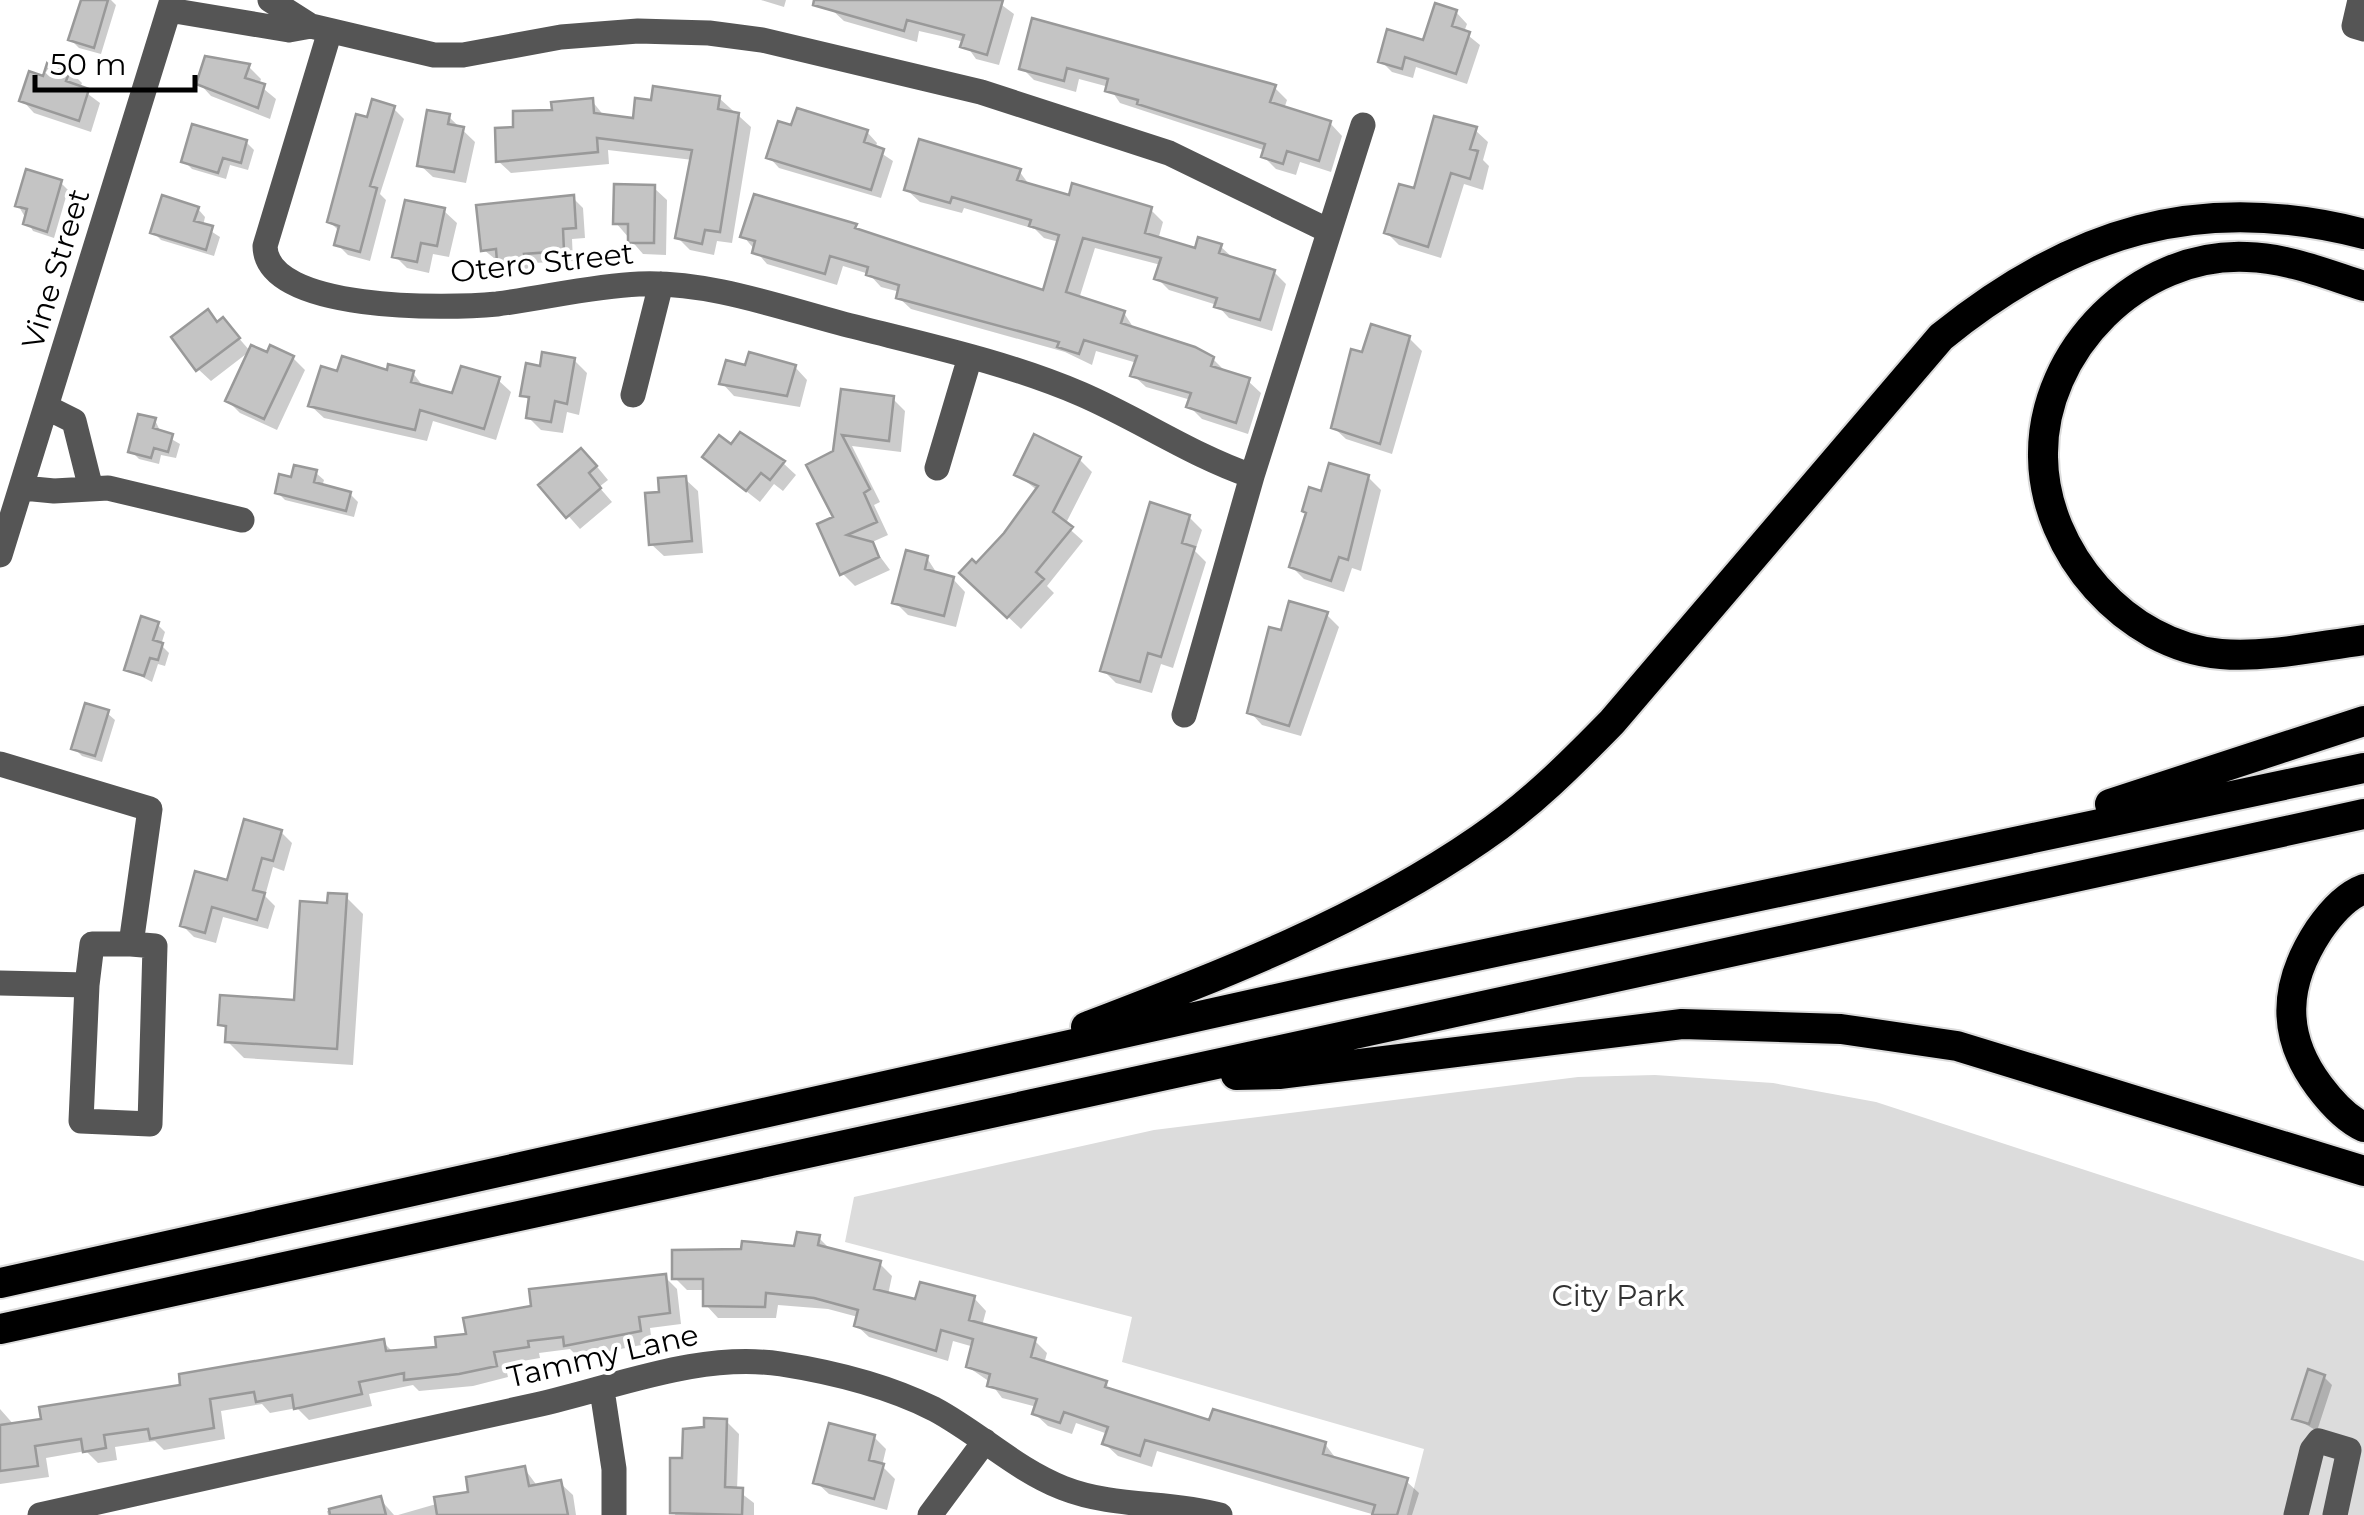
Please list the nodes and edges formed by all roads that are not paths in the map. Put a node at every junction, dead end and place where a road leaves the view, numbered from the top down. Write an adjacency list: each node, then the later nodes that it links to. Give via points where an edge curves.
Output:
1 (270, 0): 4 (street)
2 (2360, 0): 5 (street, via 2354,26)
3 (170, 5): 4 (street, via 288,30); 13 (street, Vine Street)
4 (321, 28): 7 (street, via 416,52 463,55 596,33 709,33 780,44 981,92 1168,154); 9 (street, Otero Street, via 264,246 270,270 314,292 426,307)
5 (2364, 29)
6 (1364, 126): 7 (street)
7 (1327, 230): 15 (street)
8 (2364, 234): 31 (highway, via 2251,215 2183,219 2096,243 1995,293 1941,337 1612,722 1482,839 1374,904 1242,965)
9 (661, 284): 11 (street, Otero Street); 12 (street)
10 (2364, 286): 20 (highway, via 2245,256 2196,262 2144,283 2110,308 2070,354 2049,407 2042,459 2054,514 2076,561 2100,596 2138,624 2220,654)
11 (970, 357): 14 (street); 15 (street, Otero Street, via 1084,396 1210,462)
12 (633, 395)
13 (48, 408): 16 (street, Vine Street); 17 (street, via 74,421)
14 (937, 468)
15 (1252, 476): 21 (street)
16 (23, 488): 17 (street); 19 (street, Vine Street)
17 (91, 489): 18 (street)
18 (242, 520)
19 (0, 556)
20 (2364, 640)
21 (1184, 715)
22 (2364, 722): 26 (highway)
23 (0, 764): 28 (street, via 150,809)
24 (2364, 768): 26 (highway)
25 (2364, 814): 32 (highway)
26 (1958, 854): 31 (highway)
27 (2364, 889): 33 (highway, via 2330,915 2300,958 2290,990 2290,1028 2310,1075)
28 (132, 944): 30 (street, via 92,944); 30 (street, via 156,946 150,1124 81,1122)
29 (0, 983): 30 (street)
30 (87, 986)
31 (979, 1067): 35 (highway)
32 (1163, 1077): 34 (highway, via 1279,1074 1682,1024 1841,1029 1957,1046); 36 (highway)
33 (2364, 1128)
34 (2364, 1171)
35 (0, 1283)
36 (0, 1329)
37 (602, 1390): 38 (street, Tammy Lane, via 702,1363 783,1364 887,1390 934,1409); 39 (street, Tammy Lane); 40 (street)
38 (984, 1442): 41 (street); 42 (street, Tammy Lane, via 1064,1489)
39 (40, 1515)
40 (614, 1515)
41 (930, 1515)
42 (1220, 1515)
43 (2296, 1515): 44 (street, via 2319,1441 2349,1450)
44 (2335, 1515)

